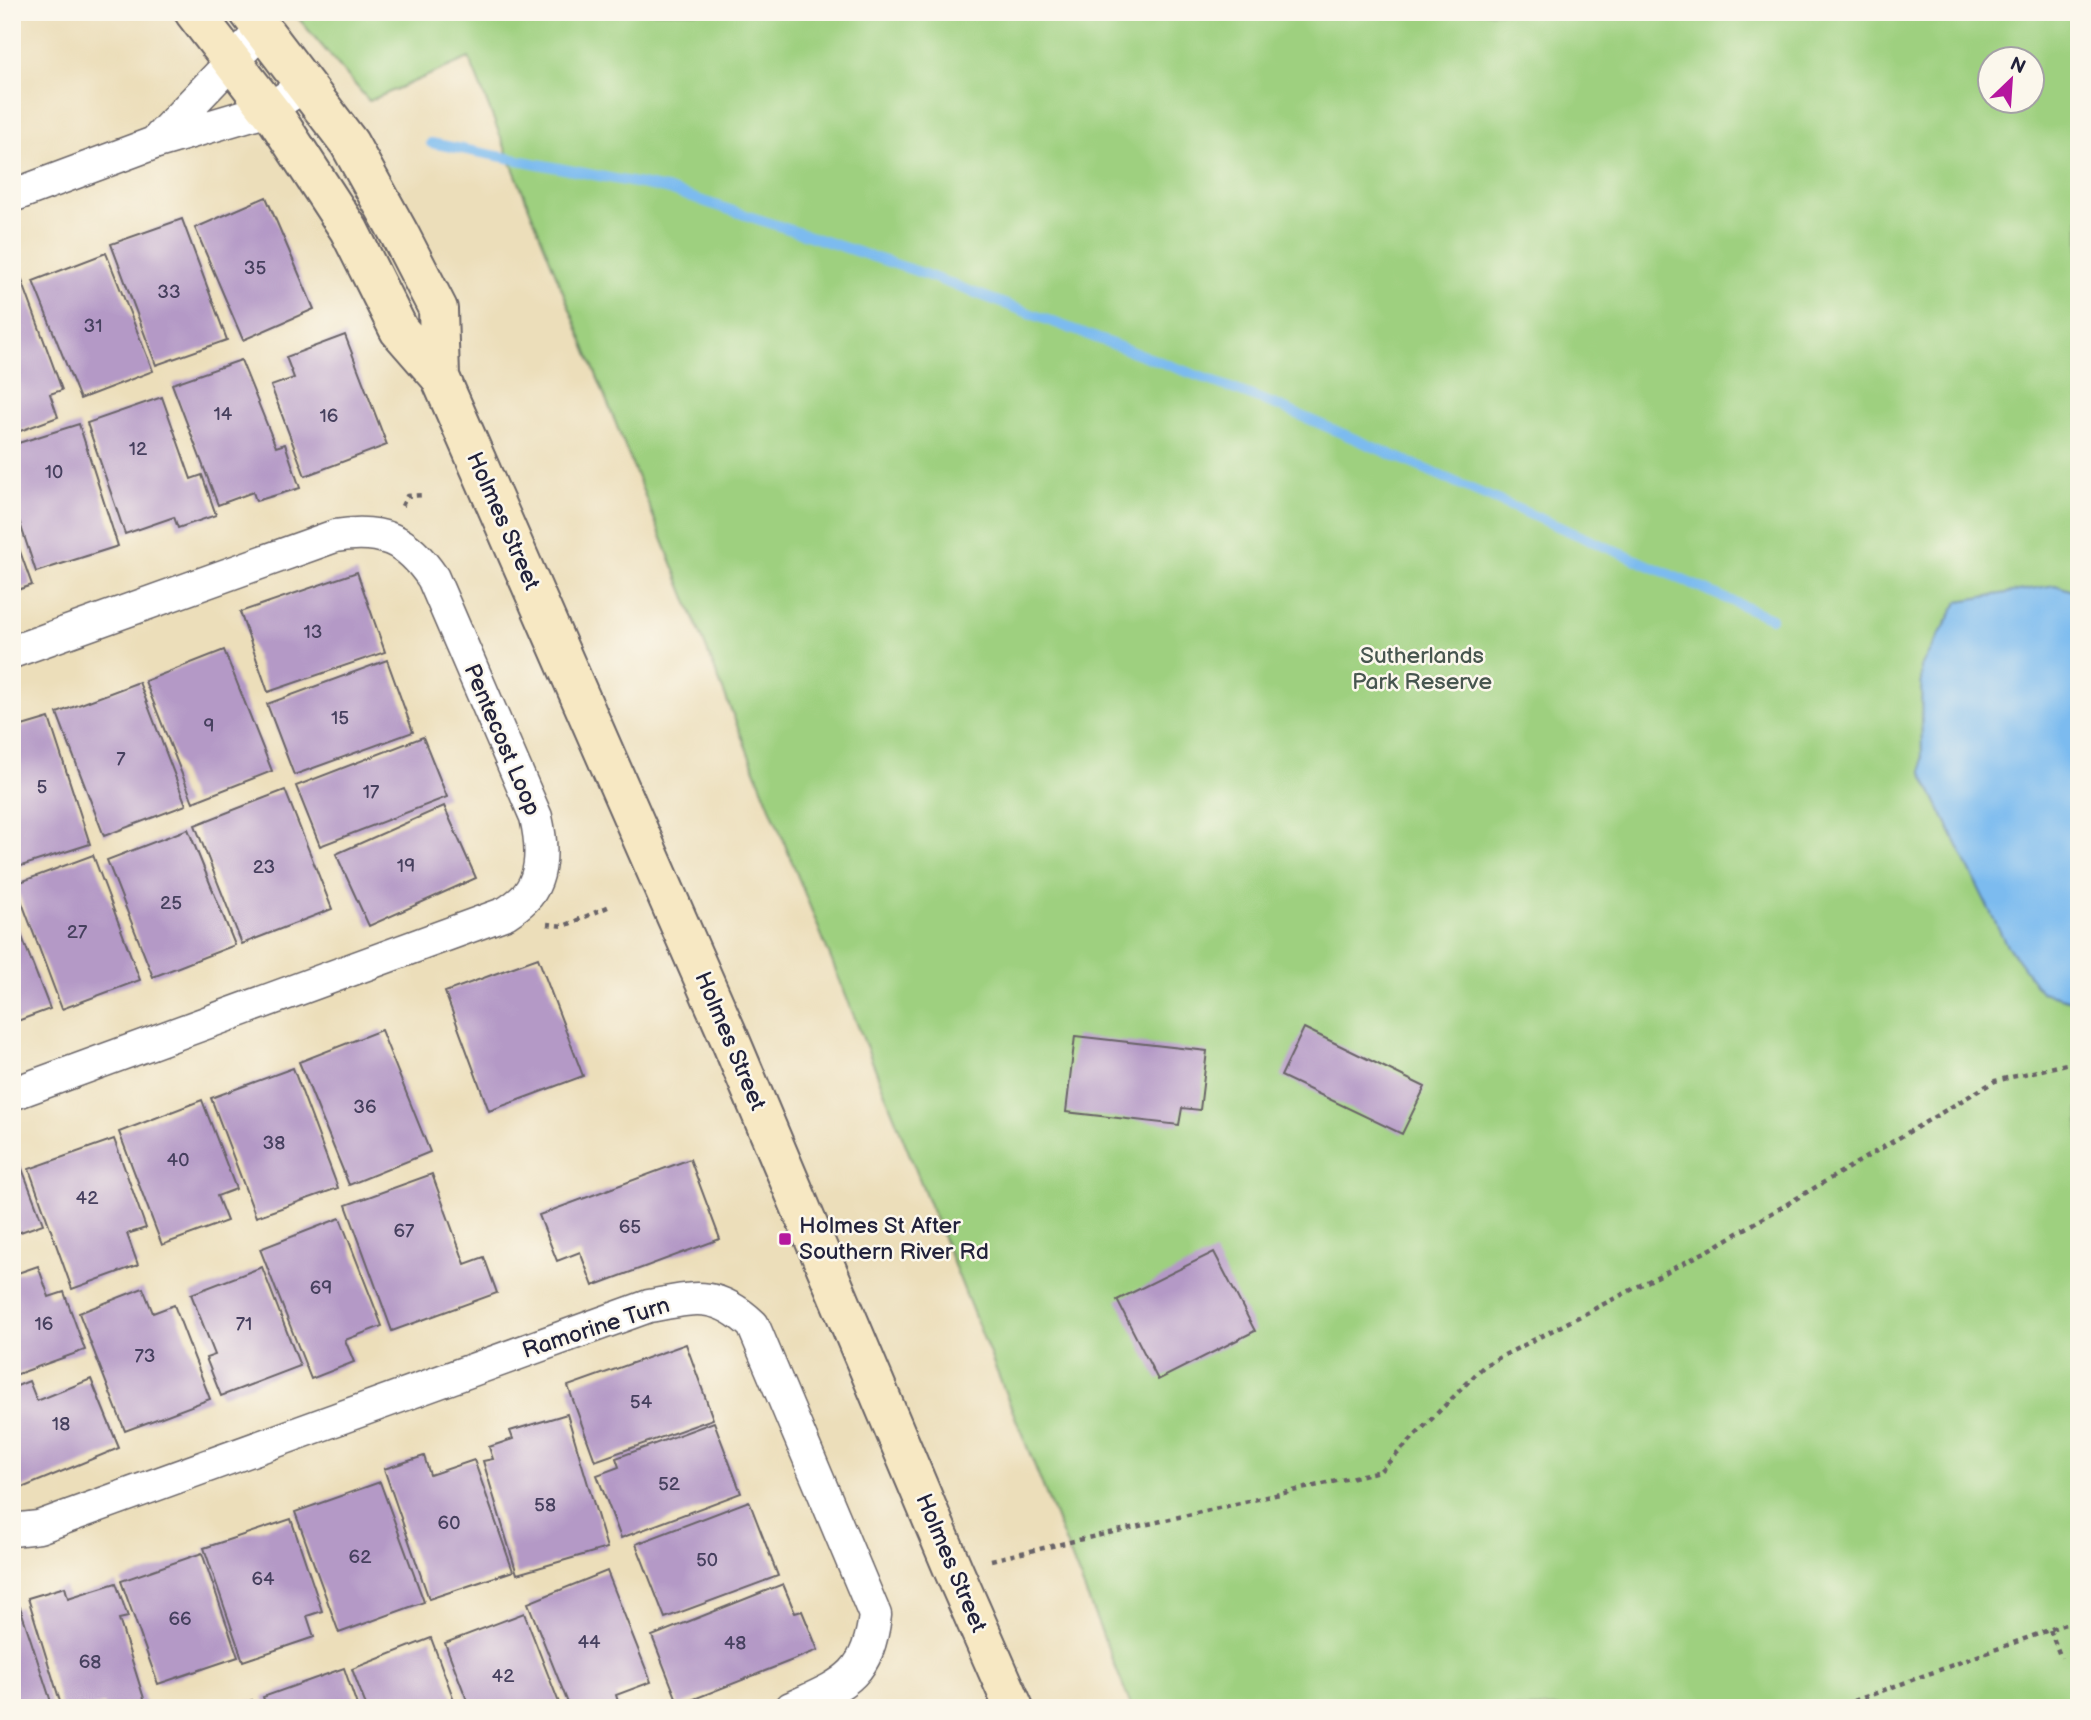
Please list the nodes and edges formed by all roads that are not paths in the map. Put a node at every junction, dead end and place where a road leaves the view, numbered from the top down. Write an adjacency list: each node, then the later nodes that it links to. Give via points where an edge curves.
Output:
1 (194, 12): 3 (main road, Holmes Street)
2 (255, 21): 3 (street); 4 (main road, Holmes Street)
3 (231, 60): 5 (main road, Holmes Street); 6 (street)
4 (305, 85): 5 (street); 8 (main road, Holmes Street, via 349,142 438,309)
5 (269, 109): 6 (street); 8 (main road, Holmes Street, via 349,230 399,330)
6 (154, 143): 7 (street)
7 (12, 196)
8 (440, 377): 13 (main road, Holmes Street, via 731,1042)
9 (12, 653): 10 (street, Pentecost Loop, via 335,536 358,532 390,538 409,548 433,578 541,837 534,881 525,898 506,913)
10 (12, 1094)
11 (12, 1530): 12 (street, Ramorine Turn, via 39,1527 649,1306 694,1298 715,1301 738,1311 753,1325 875,1615 872,1640 851,1677)
12 (791, 1708)
13 (1014, 1708)

